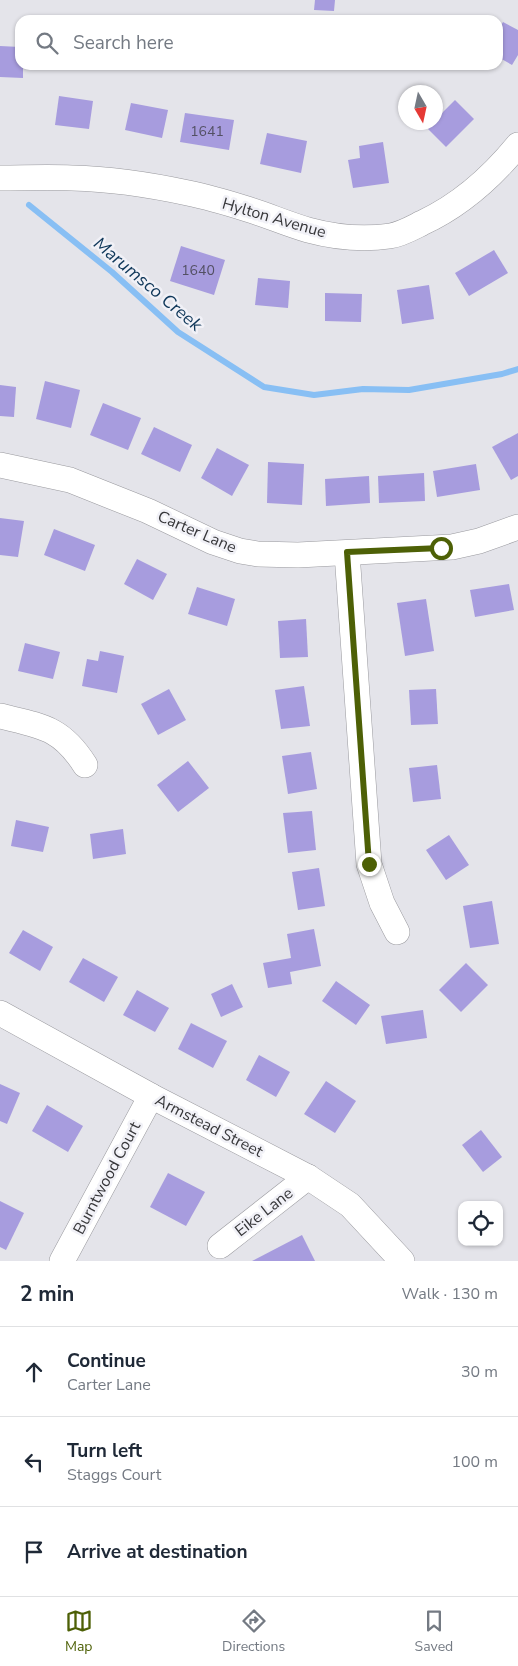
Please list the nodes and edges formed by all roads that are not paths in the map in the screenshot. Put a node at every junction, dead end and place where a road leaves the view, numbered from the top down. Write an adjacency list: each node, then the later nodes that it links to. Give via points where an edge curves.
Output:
1 (518, 145): 2 (street, Hylton Avenue, via 461,201 403,232 365,238 307,230 245,208 131,183 73,178)
2 (0, 178)
3 (0, 465): 5 (street, Carter Lane, via 70,480 240,551 276,556)
4 (518, 527): 5 (street, Carter Lane, via 452,547)
5 (347, 552): 8 (street, via 369,864)
6 (0, 716): 7 (street, via 58,734 75,749)
7 (85, 765)
8 (396, 932)
9 (0, 1013): 10 (street, Armstead Street)
10 (151, 1096): 11 (street, Armstead Street); 13 (street, Burntwood Court)
11 (308, 1177): 12 (street, Eike Lane); 14 (street, Armstead Street, via 350,1205)
12 (220, 1246)
13 (62, 1261)
14 (402, 1261)

